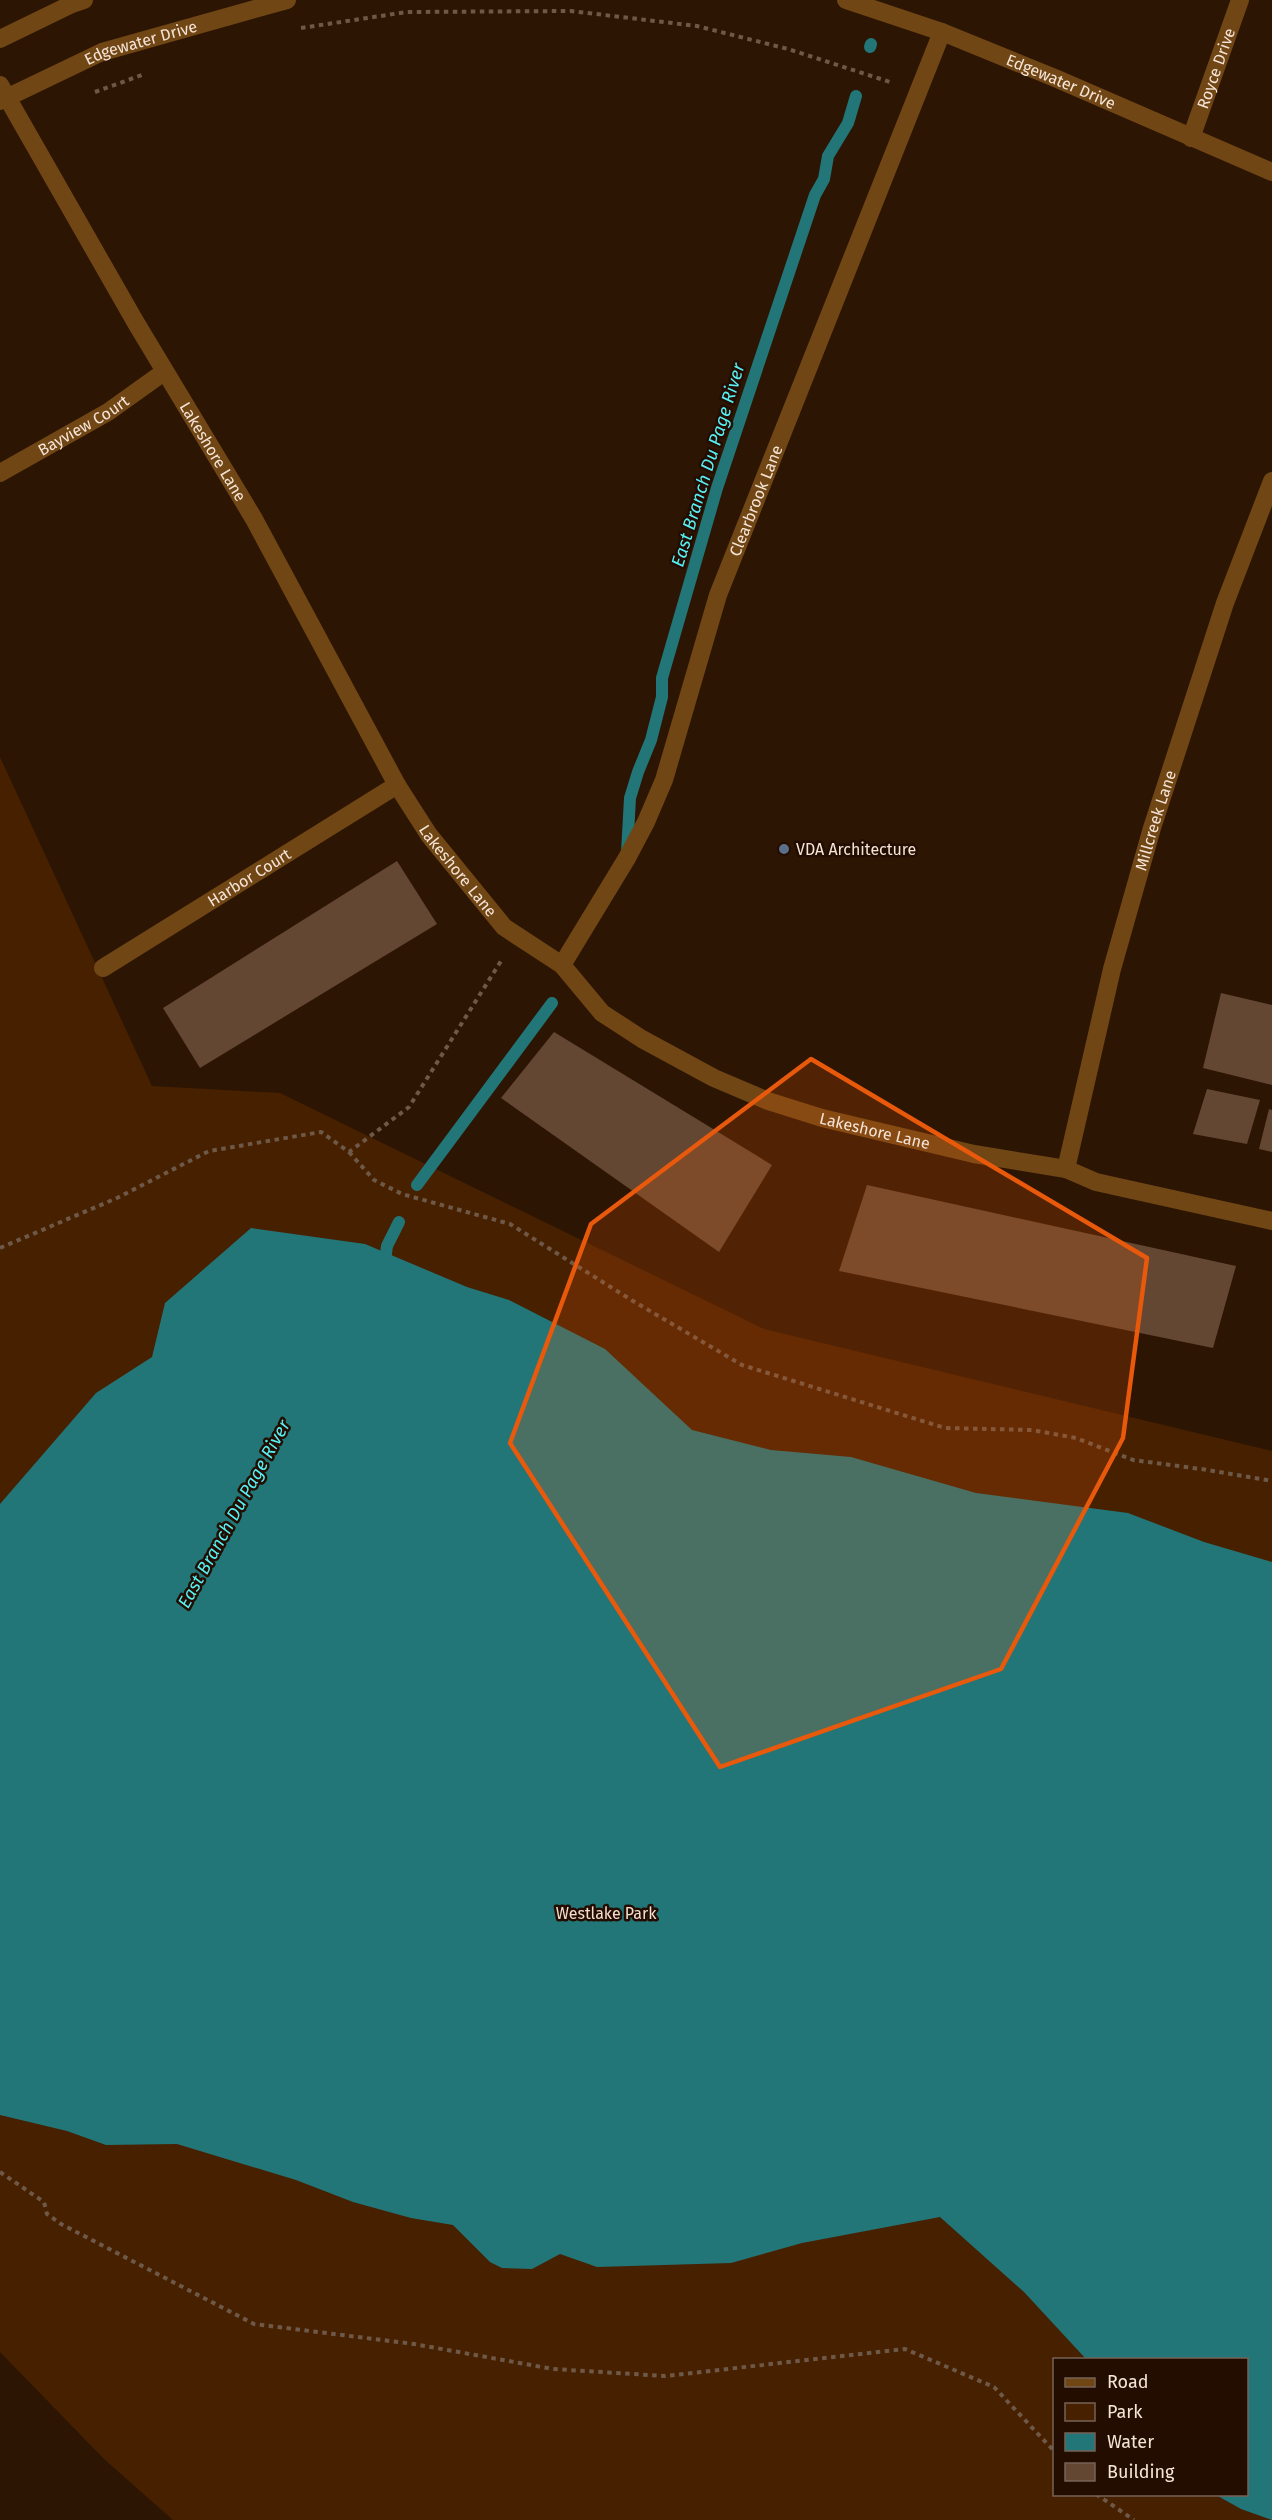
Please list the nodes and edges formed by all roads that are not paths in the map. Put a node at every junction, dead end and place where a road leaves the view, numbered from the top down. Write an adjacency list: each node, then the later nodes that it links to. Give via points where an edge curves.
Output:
1 (84, 0): 6 (street)
2 (287, 0): 7 (street, Edgewater Drive, via 102,52)
3 (846, 0): 5 (street, Edgewater Drive)
4 (1240, 0): 8 (street, Royce Drive)
5 (942, 32): 8 (street, Edgewater Drive); 14 (street, Clearbrook Lane, via 718,596 664,780 627,858)
6 (0, 39)
7 (2, 94): 10 (street, Lakeshore Lane)
8 (1191, 138): 9 (street, Edgewater Drive)
9 (1272, 172)
10 (164, 372): 11 (street, Bayview Court, via 108,412); 13 (street, Lakeshore Lane, via 254,519)
11 (0, 473)
12 (1272, 481): 16 (street, Millcreek Lane, via 1225,603 1152,828 1112,969)
13 (397, 785): 14 (street, Lakeshore Lane, via 429,835 504,927); 15 (street, Harbor Court)
14 (562, 965): 16 (street, Lakeshore Lane, via 602,1013 714,1078 768,1101 822,1118 974,1154)
15 (104, 968)
16 (1066, 1170): 17 (street, Lakeshore Lane, via 1096,1182)
17 (1272, 1221)

